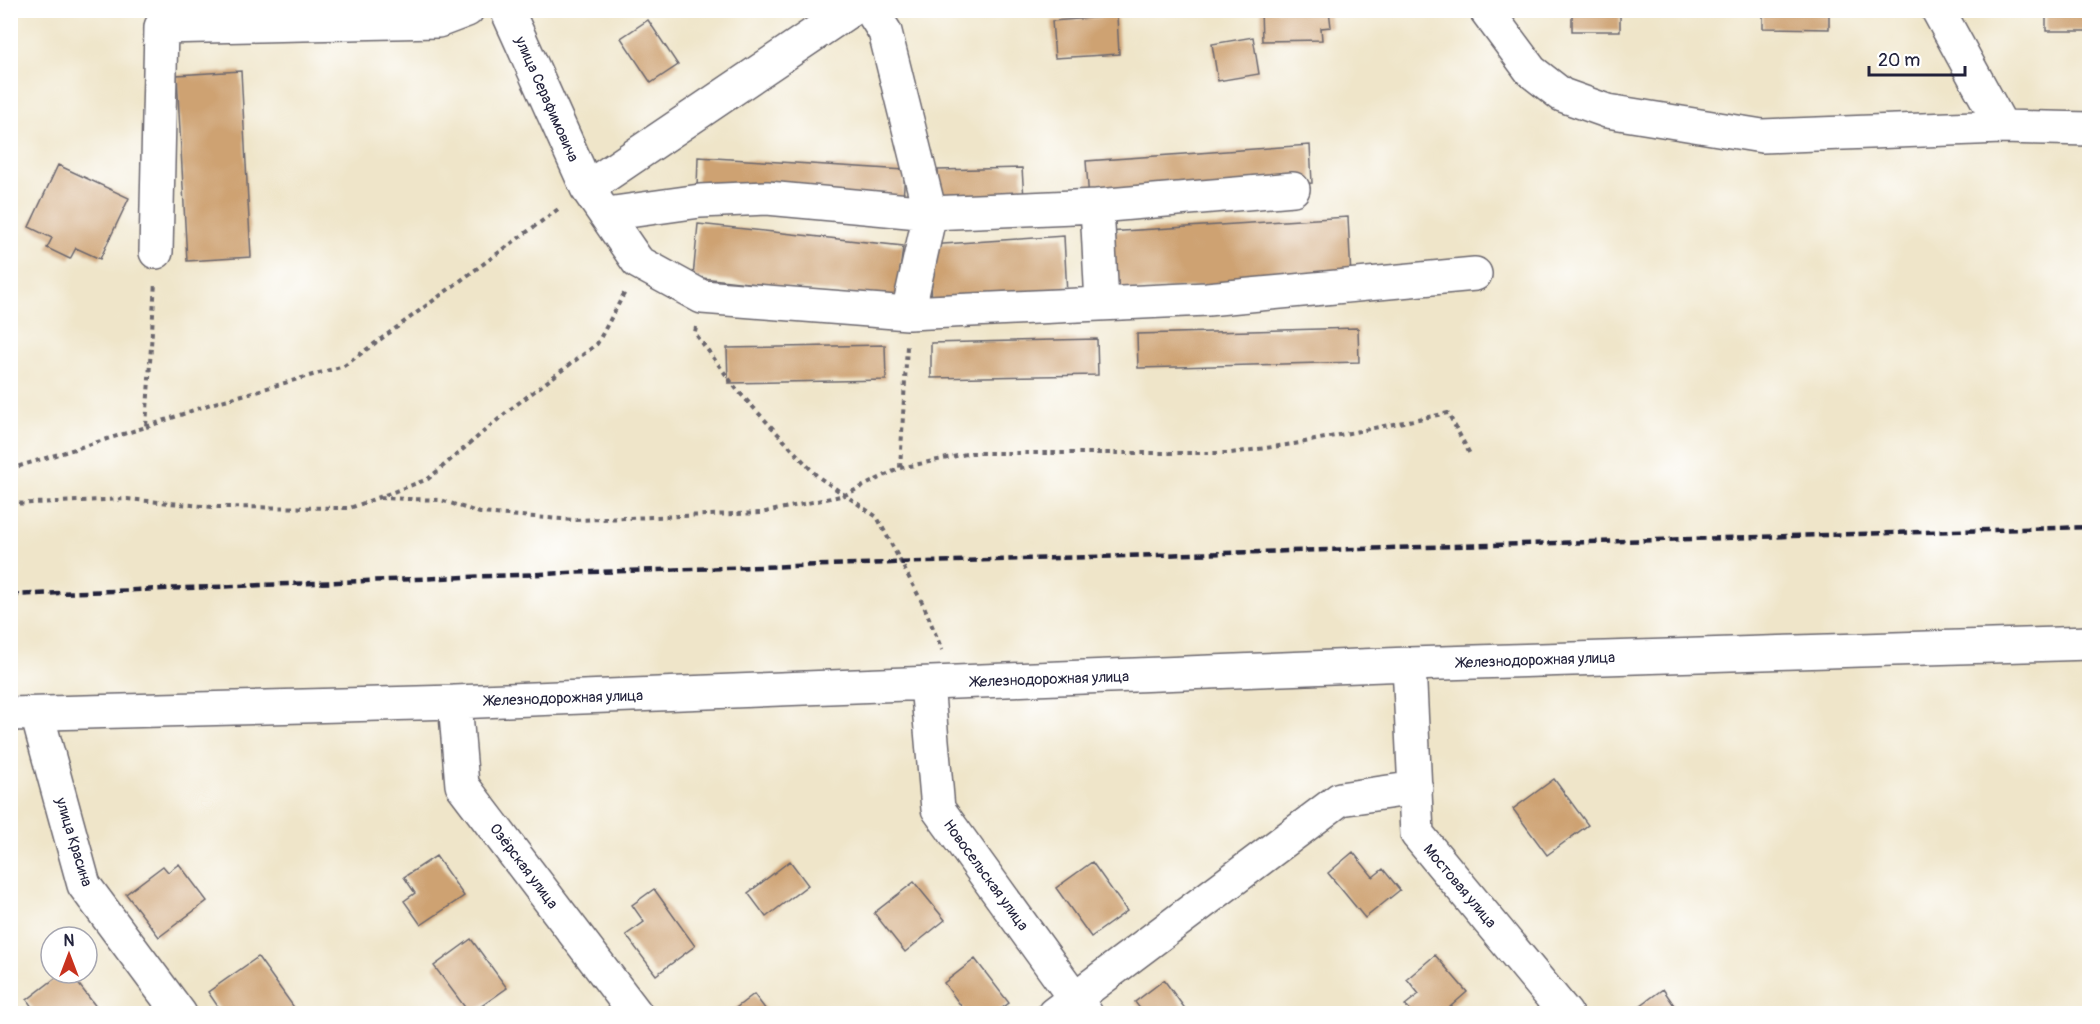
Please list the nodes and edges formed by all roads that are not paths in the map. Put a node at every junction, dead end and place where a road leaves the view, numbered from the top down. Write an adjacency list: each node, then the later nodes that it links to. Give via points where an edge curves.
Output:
1 (467, 10): 14 (street, via 438,21 161,27)
2 (507, 10): 9 (street, улица Серафимовича)
3 (850, 10): 9 (street)
4 (871, 10): 12 (street, via 885,32)
5 (1486, 10): 7 (street, via 1531,71 1562,95 1607,111 1762,136)
6 (1942, 16): 7 (street)
7 (2002, 127): 8 (street)
8 (2090, 129)
9 (587, 188): 13 (street, улица Серафимовича)
10 (1293, 189): 11 (street)
11 (1097, 206): 12 (street); 16 (street)
12 (930, 213): 13 (street, via 767,198 700,201); 17 (street)
13 (607, 214): 17 (street, улица Серафимовича, via 638,262 702,297)
14 (156, 252)
15 (1475, 274): 16 (street, via 1207,299)
16 (1102, 304): 17 (street)
17 (908, 313)
18 (2090, 643): 19 (street, Железнодорожная улица)
19 (1409, 664): 20 (street, Железнодорожная улица); 23 (street, Мостовая улица)
20 (942, 684): 21 (street, Железнодорожная улица); 24 (street, Новосельская улица, via 938,809)
21 (455, 702): 22 (street, Железнодорожная улица); 26 (street, Озёрская улица, via 462,786)
22 (24, 714): 25 (street, улица Красина, via 84,885)
23 (1416, 788): 24 (street, via 1340,799); 27 (street, Мостовая улица, via 1417,834)
24 (1071, 1008)
25 (180, 1014)
26 (636, 1014)
27 (1566, 1014)

